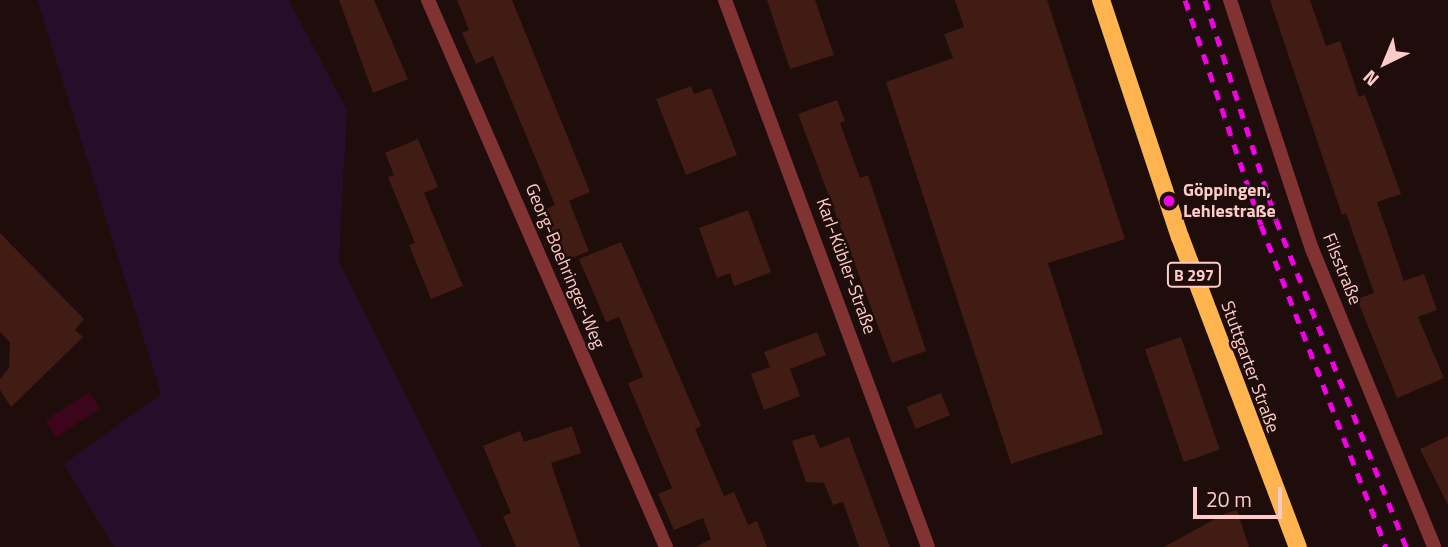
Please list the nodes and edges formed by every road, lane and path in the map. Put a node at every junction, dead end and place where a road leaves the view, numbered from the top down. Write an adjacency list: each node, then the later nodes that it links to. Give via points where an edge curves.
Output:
1 (429, 0): 5 (street, Georg-Boehringer-Weg)
2 (726, 0): 6 (street, Karl-Kübler-Straße)
3 (1101, 0): 7 (main road, Stuttgarter Straße / B 297, via 1180,237)
4 (1230, 0): 8 (street, Filsstraße, via 1312,249)
5 (666, 547)
6 (928, 547)
7 (1298, 547)
8 (1434, 547)

